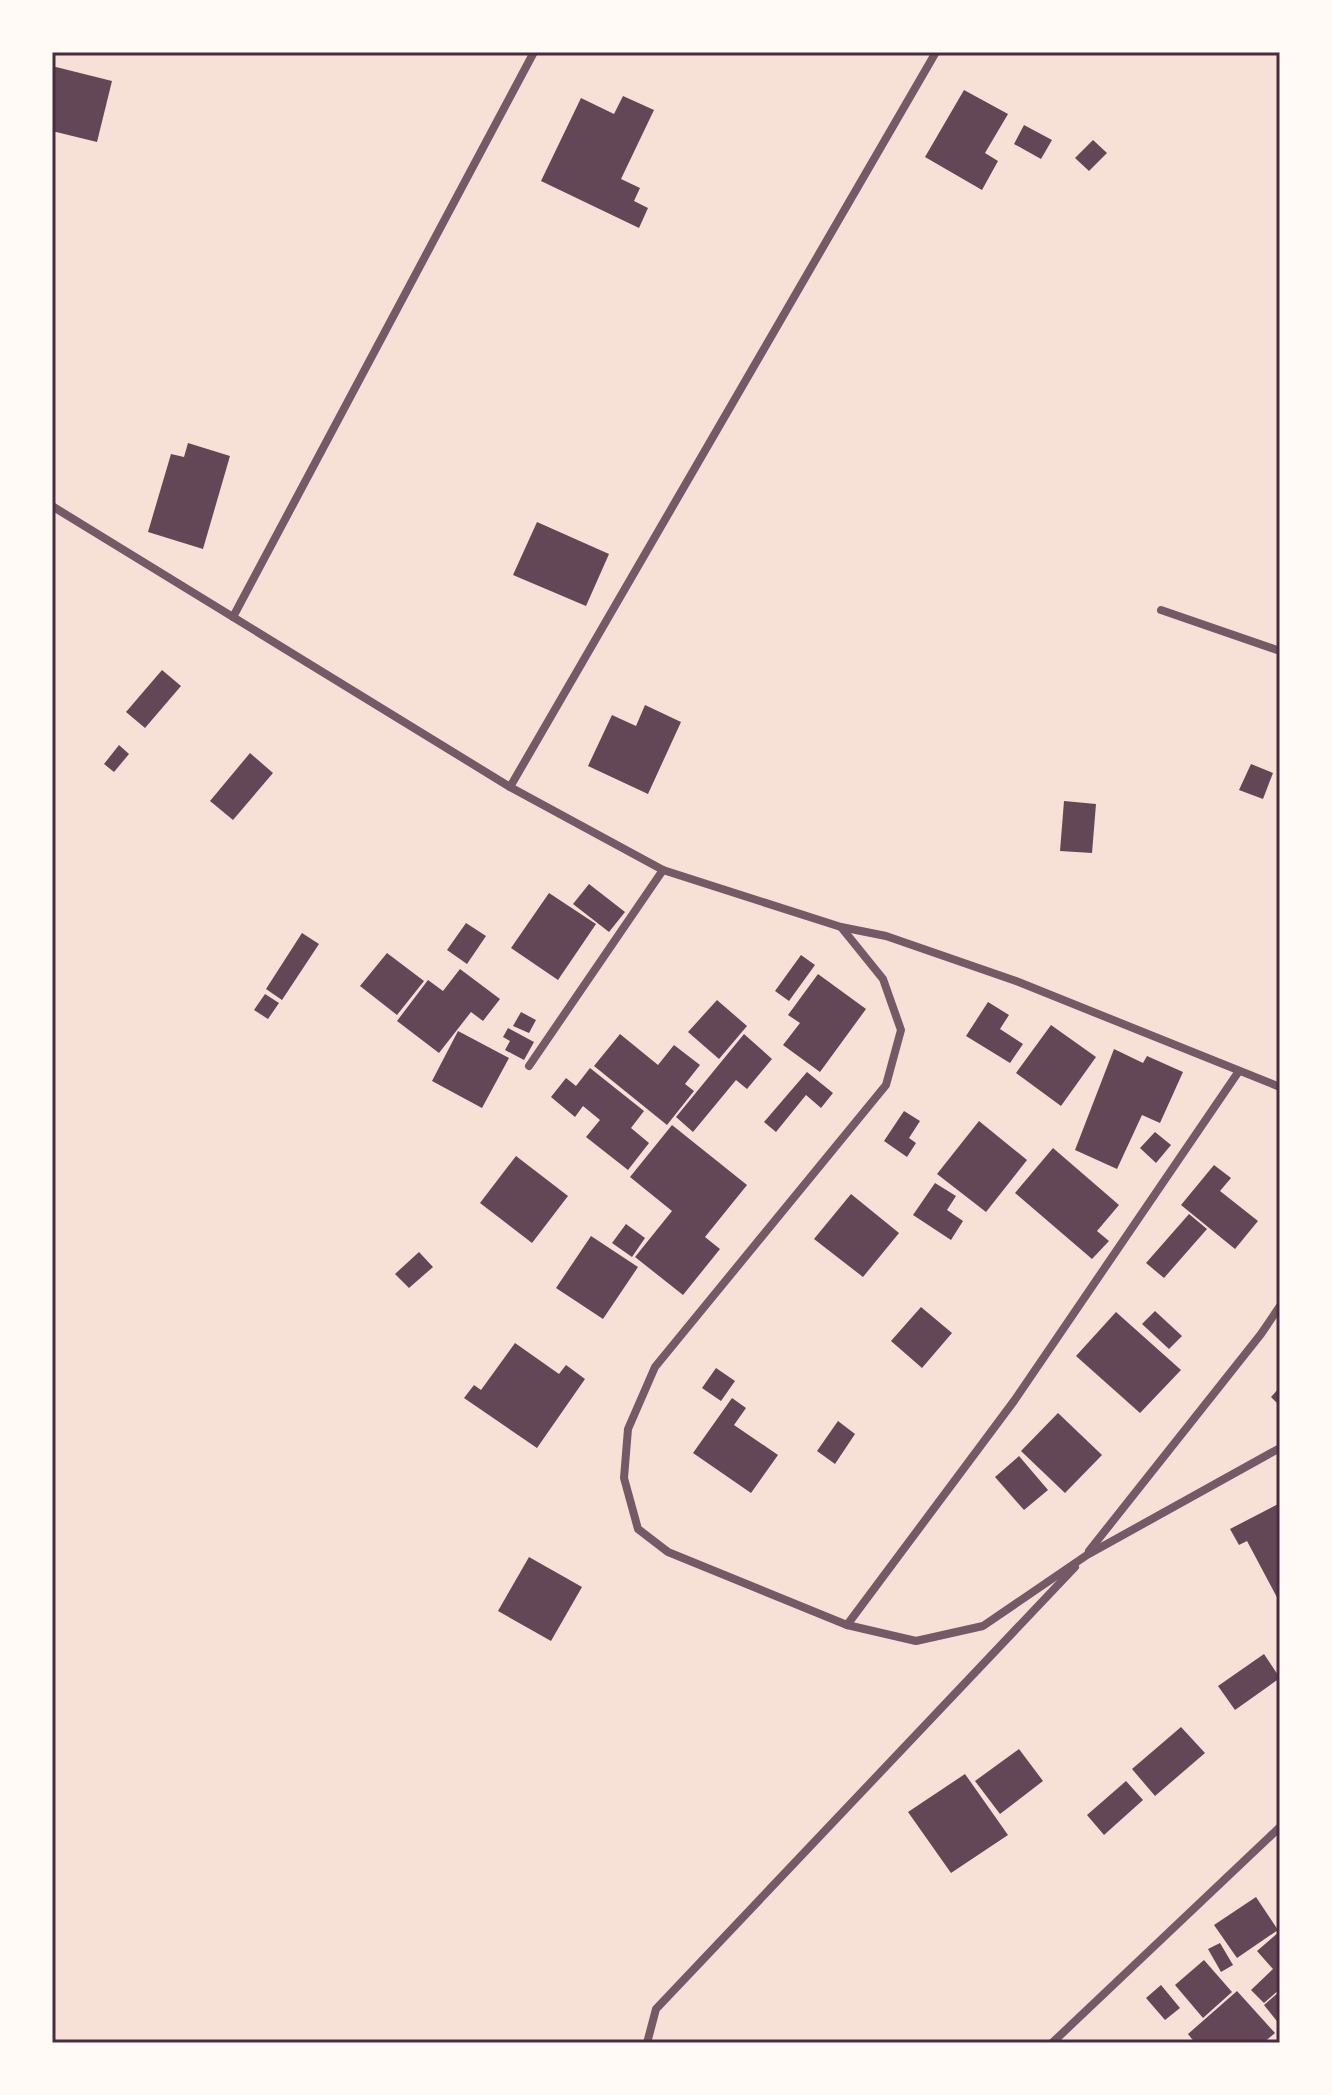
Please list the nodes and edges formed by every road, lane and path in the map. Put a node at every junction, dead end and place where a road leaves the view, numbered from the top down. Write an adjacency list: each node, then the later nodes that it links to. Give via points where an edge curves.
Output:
1 (534, 52): 5 (street)
2 (936, 52): 7 (street)
3 (52, 506): 5 (street)
4 (1161, 610): 6 (street)
5 (233, 617): 7 (street)
6 (1280, 651)
7 (510, 787): 8 (street)
8 (663, 870): 9 (street); 10 (street)
9 (841, 927): 11 (street, via 886,936 1002,976); 16 (street, via 883,979 901,1030 886,1085 655,1367 628,1429 624,1478 638,1529 668,1552)
10 (529, 1066)
11 (1239, 1071): 12 (street); 16 (street, via 1014,1401)
12 (1280, 1087)
13 (1280, 1306): 15 (street)
14 (1280, 1448): 15 (street)
15 (1087, 1555): 16 (street, via 983,1626 916,1641); 18 (street, via 656,2009)
16 (847, 1625)
17 (1280, 1827): 19 (street)
18 (647, 2041)
19 (1052, 2043)

